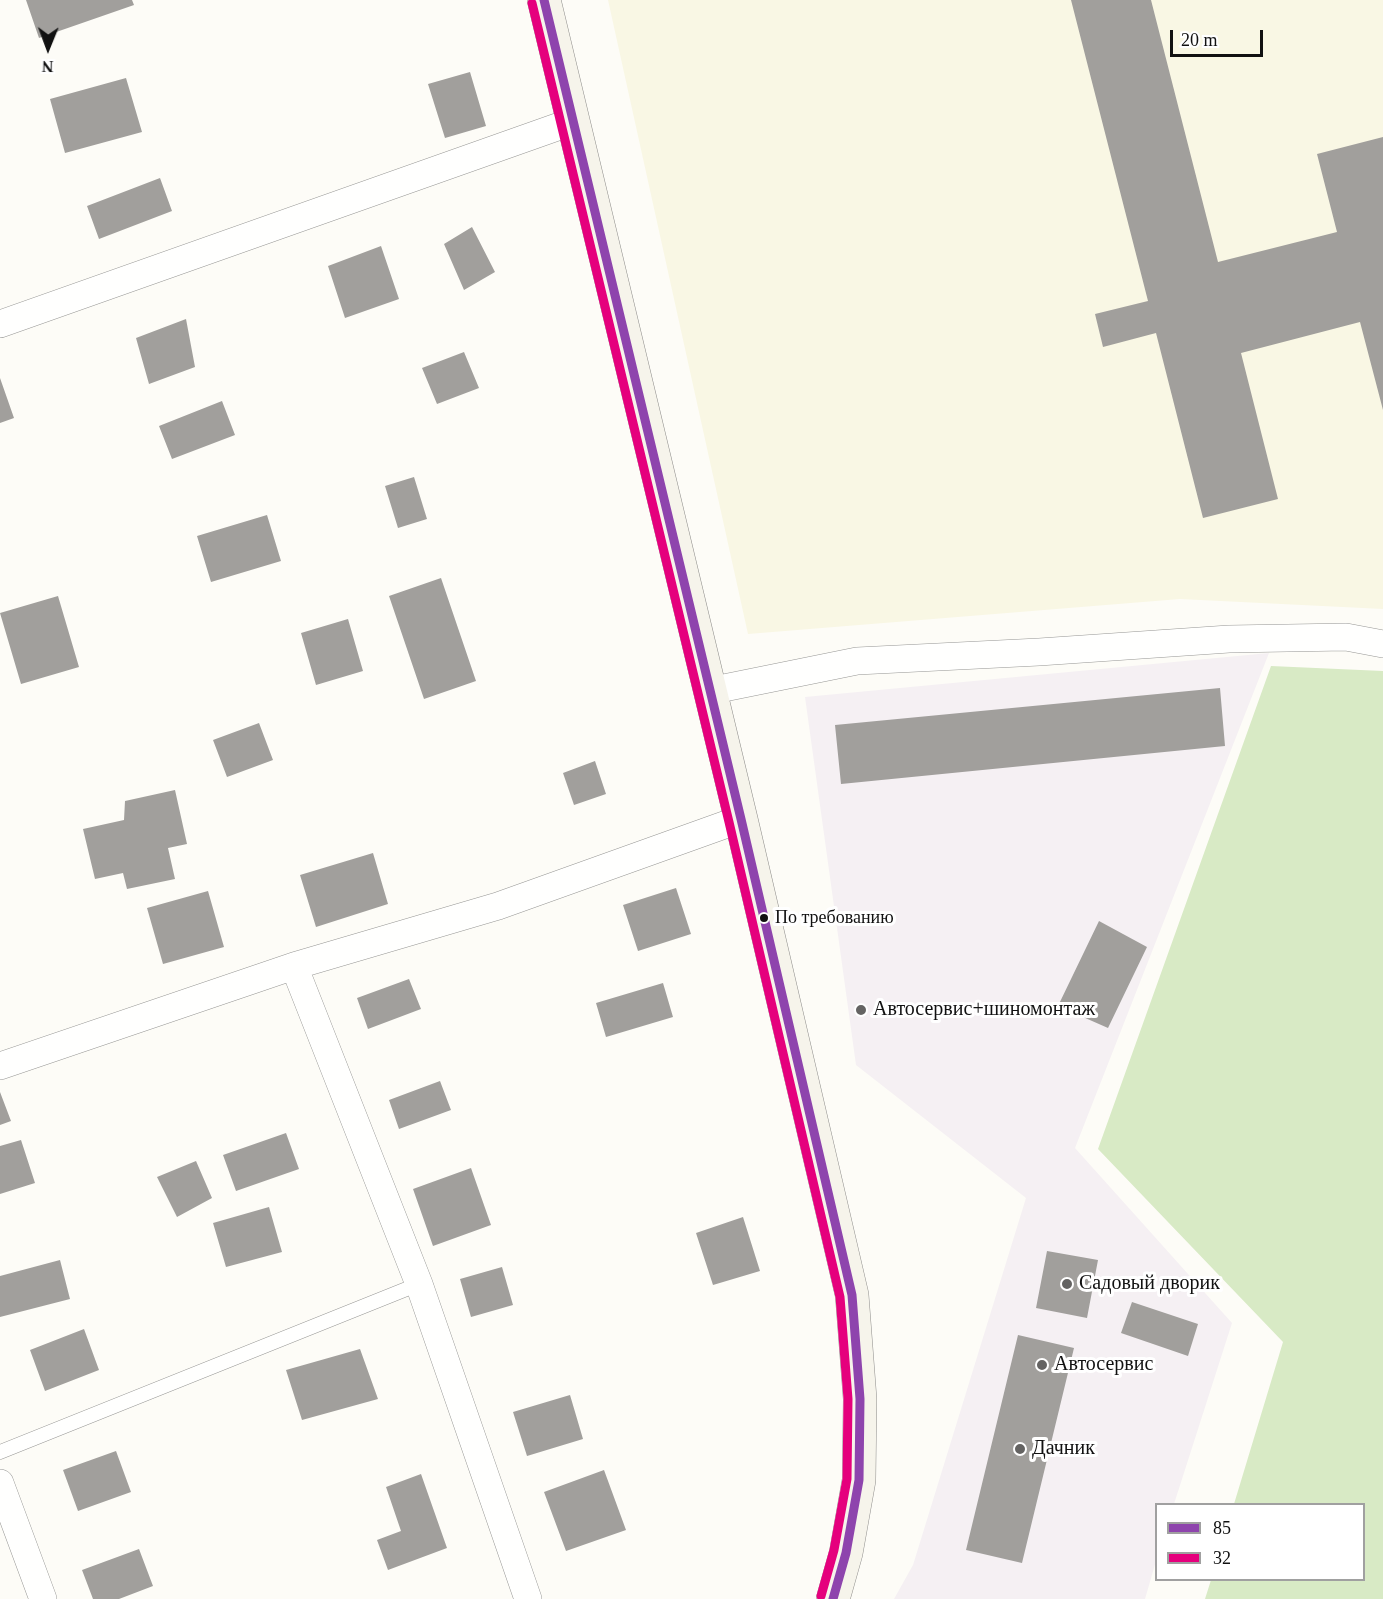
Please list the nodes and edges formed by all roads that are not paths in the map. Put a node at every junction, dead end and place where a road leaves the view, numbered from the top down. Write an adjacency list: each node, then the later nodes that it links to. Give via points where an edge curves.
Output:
1 (544, 0): 2 (main road)
2 (574, 121): 3 (street); 5 (main road)
3 (0, 324)
4 (1383, 644): 5 (street, via 1346,637 1229,639 857,661)
5 (709, 691): 6 (main road)
6 (741, 819): 7 (street, via 498,906); 14 (main road, via 852,1296 860,1399 859,1480)
7 (294, 966): 8 (street); 9 (street)
8 (0, 1066)
9 (419, 1284): 10 (lane); 13 (street)
10 (0, 1452)
11 (0, 1483): 12 (street)
12 (43, 1599)
13 (528, 1599)
14 (833, 1599)

